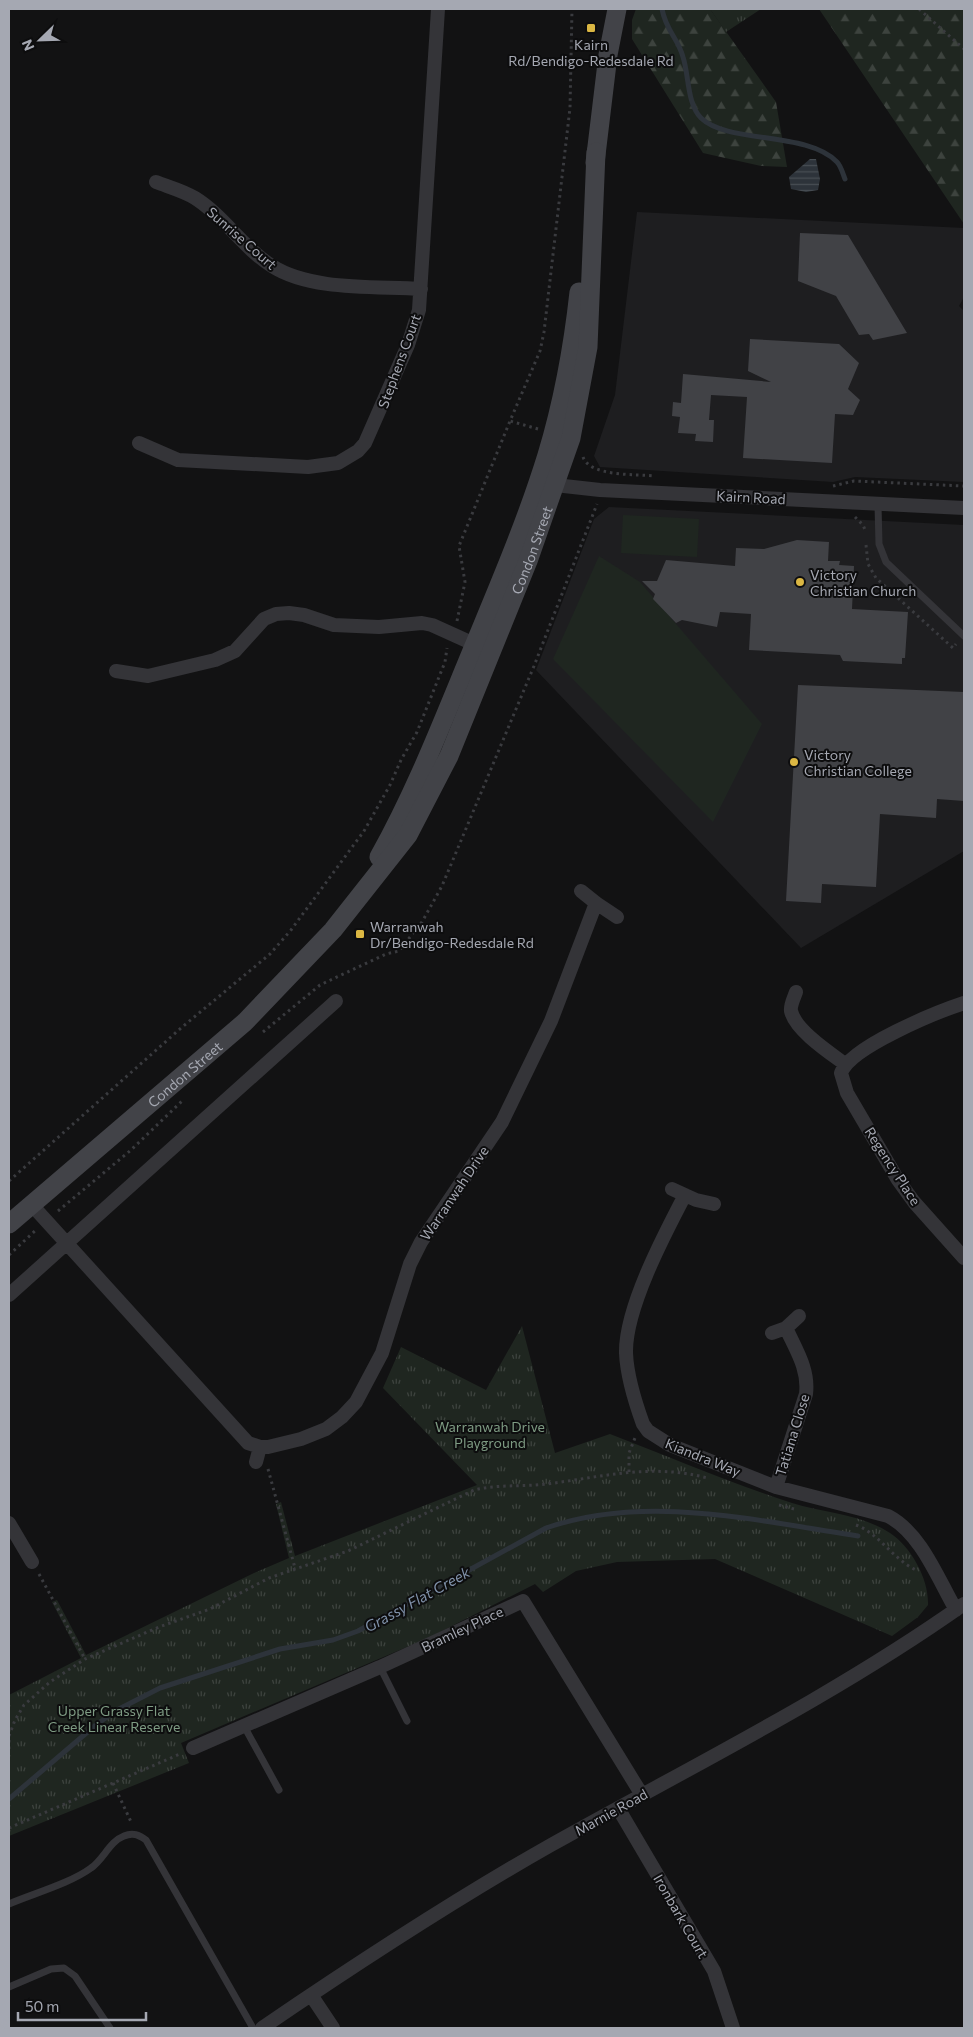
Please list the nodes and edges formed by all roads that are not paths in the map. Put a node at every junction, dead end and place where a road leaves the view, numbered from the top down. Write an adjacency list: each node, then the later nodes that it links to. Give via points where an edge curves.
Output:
1 (438, 9): 5 (street, Stephens Court)
2 (617, 9): 3 (main road, Condon Street)
3 (596, 152): 7 (main road, Condon Street, via 572,348 552,433); 7 (main road, Condon Street, via 588,347 571,438)
4 (156, 182): 5 (street, Sunrise Court, via 199,200 259,256 284,272 314,282)
5 (421, 289): 6 (street, Stephens Court, via 415,324 370,436 348,458 320,467 193,462 166,456)
6 (139, 443)
7 (546, 484): 8 (street, Kairn Road); 11 (main road, Condon Street); 15 (main road, Condon Street, via 528,561 449,756 408,835)
8 (878, 505): 9 (street, Kairn Road); 10 (lane, via 879,544 886,562)
9 (964, 508)
10 (964, 636)
11 (474, 644): 12 (street, via 422,623 379,628 344,626 304,615 276,614 264,619 240,647 221,658 148,676); 15 (main road, Condon Street, via 405,810)
12 (116, 671)
13 (581, 891): 14 (street)
14 (596, 903): 16 (street); 30 (street, Warranwah Drive, via 551,1021 502,1122 421,1242 410,1264 382,1353 356,1402 326,1429 281,1445)
15 (349, 910): 23 (main road, Condon Street, via 245,1022)
16 (617, 917)
17 (796, 992): 20 (street, via 791,1010 798,1023 821,1047)
18 (336, 1001): 26 (street)
19 (964, 1003): 20 (street, via 916,1022)
20 (845, 1064): 27 (street, Regency Place, via 841,1073 844,1087 898,1180)
21 (672, 1189): 22 (street)
22 (685, 1196): 24 (street); 32 (street, Kiandra Way, via 636,1302 627,1333 628,1366 643,1424 670,1445)
23 (31, 1204): 25 (main road, Condon Street); 26 (street)
24 (714, 1204)
25 (9, 1224)
26 (66, 1242): 28 (street); 30 (street, via 237,1433)
27 (964, 1258)
28 (9, 1295)
29 (799, 1316): 32 (street, Tatiana Close, via 779,1331 801,1359 807,1383)
30 (260, 1448): 31 (street)
31 (256, 1462)
32 (776, 1487): 35 (street, Kiandra Way, via 888,1516 900,1522)
33 (9, 1523): 34 (street)
34 (32, 1562)
35 (960, 1607): 41 (street, Marnie Road, via 815,1699)
36 (380, 1667): 37 (lane); 38 (street, Bramley Place); 41 (street, Bramley Place, via 523,1601)
37 (407, 1721)
38 (244, 1726): 39 (street, Bramley Place); 40 (lane)
39 (193, 1748)
40 (279, 1790)
41 (642, 1795): 42 (street, Marnie Road)
42 (618, 1808): 45 (street, Marnie Road, via 468,1895); 50 (street, Ironbark Court, via 714,1971)
43 (9, 1904): 47 (lane, via 91,1868 120,1838 139,1835 146,1840)
44 (9, 1987): 46 (lane, via 51,1969 64,1968 75,1976)
45 (311, 1995): 48 (street, Marnie Road); 49 (street)
46 (110, 2028)
47 (253, 2028)
48 (262, 2028)
49 (333, 2028)
50 (733, 2028)

